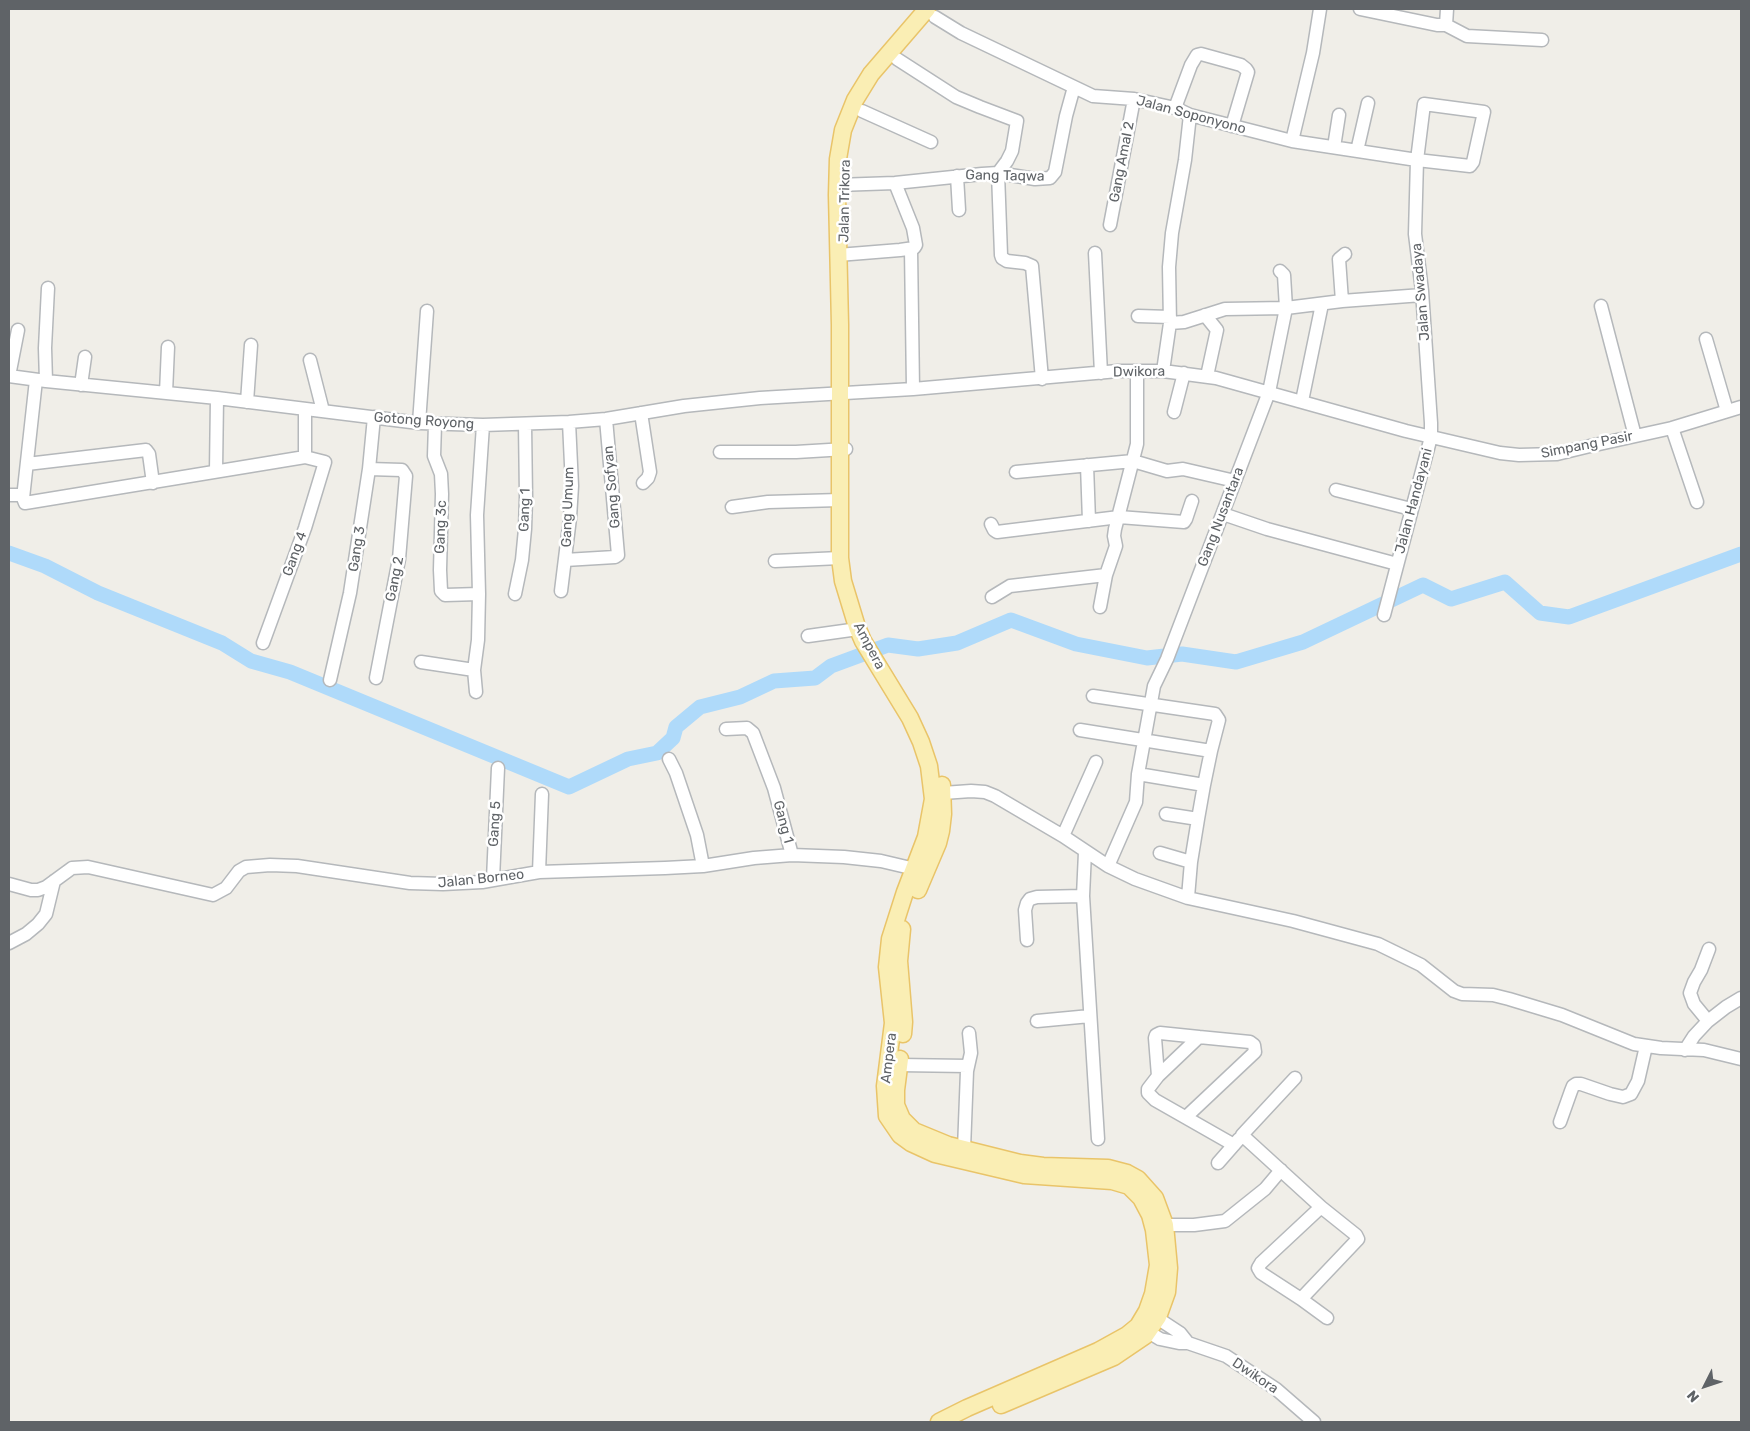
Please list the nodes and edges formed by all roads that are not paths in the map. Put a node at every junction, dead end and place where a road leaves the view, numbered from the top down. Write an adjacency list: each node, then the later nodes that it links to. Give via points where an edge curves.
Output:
1 (1320, 9): 16 (street)
2 (1360, 9): 5 (street)
3 (1447, 9): 5 (street)
4 (934, 12): 7 (main road, Jalan Trikora); 8 (street, Jalan Soponyono, via 961,33); 24 (main road, Jalan Trikora, via 871,74 855,100 840,142)
5 (1446, 25): 6 (street, via 1467,36)
6 (1542, 40)
7 (897, 59): 12 (main road, Jalan Trikora); 21 (street, via 956,97 1017,121 1012,151)
8 (1074, 87): 9 (street, Jalan Soponyono, via 1093,96); 21 (street, Gang Taqwa, via 1053,175 1035,179)
9 (1134, 99): 11 (street, Jalan Soponyono); 26 (street, Gang Amal 2)
10 (1368, 103): 19 (street)
11 (1175, 108): 13 (street, Jalan Soponyono); 15 (street, via 1197,55 1241,65 1248,72)
12 (862, 111): 17 (street); 24 (main road, Jalan Trikora, via 848,145)
13 (1190, 115): 15 (street, Jalan Soponyono); 41 (street, via 1172,233)
14 (1339, 115): 18 (street)
15 (1232, 126): 16 (street, Jalan Soponyono)
16 (1292, 140): 18 (street, Jalan Soponyono)
17 (931, 142)
18 (1334, 147): 19 (street, Jalan Soponyono)
19 (1357, 151): 20 (street, Jalan Soponyono)
20 (1411, 160): 20 (street, Jalan Soponyono, via 1424,104 1484,112 1470,166); 33 (street, Jalan Swadaya)
21 (998, 173): 22 (street, Gang Taqwa); 54 (street, via 1001,255 1004,260 1032,266)
22 (957, 176): 23 (street, Gang Taqwa); 25 (street)
23 (895, 183): 24 (street, Gang Taqwa); 27 (street, via 917,242)
24 (840, 185): 29 (main road, Jalan Trikora)
25 (959, 210)
26 (1110, 225)
27 (911, 249): 29 (street); 57 (street)
28 (1095, 253): 50 (street)
29 (841, 254): 60 (main road, Jalan Trikora)
30 (1345, 254): 34 (street, via 1339,259)
31 (1280, 271): 37 (street, Gang Nusantara, via 1284,275)
32 (48, 288): 55 (street)
33 (1422, 295): 34 (street); 79 (street, Jalan Swadaya)
34 (1342, 301): 35 (street)
35 (1322, 304): 37 (street); 62 (street)
36 (1601, 306): 78 (street)
37 (1286, 308): 39 (street, via 1225,309); 58 (street, Gang Nusantara)
38 (427, 311): 73 (street)
39 (1204, 315): 41 (street, via 1184,322); 53 (street, via 1217,330)
40 (1138, 316): 41 (street)
41 (1170, 320): 49 (street)
42 (18, 330): 52 (street)
43 (1706, 339): 67 (street)
44 (251, 345): 63 (street)
45 (168, 347): 59 (street)
46 (85, 357): 56 (street)
47 (310, 360): 66 (street)
48 (1137, 371): 49 (street, Dwikora); 50 (street, Dwikora); 83 (street, via 1137,444)
49 (1162, 371): 51 (street, Dwikora)
50 (1101, 373): 54 (street, Dwikora)
51 (1184, 373): 53 (street, Dwikora); 68 (street)
52 (9, 376): 55 (street, Gotong Royong)
53 (1207, 376): 58 (street, Dwikora)
54 (1042, 379): 57 (street, Dwikora)
55 (41, 381): 56 (street, Gotong Royong); 84 (street)
56 (81, 385): 59 (street, Gotong Royong)
57 (913, 390): 60 (street, Dwikora)
58 (1269, 392): 62 (street, Dwikora); 89 (street, Gang Nusantara)
59 (166, 393): 61 (street, Gotong Royong)
60 (842, 393): 69 (street, Gotong Royong, via 721,402); 80 (main road, Ampera)
61 (217, 398): 63 (street, Gotong Royong); 87 (street)
62 (1302, 401): 79 (street, Dwikora)
63 (247, 402): 65 (street, Gotong Royong)
64 (1741, 407): 67 (street, Simpang Pasir)
65 (305, 409): 66 (street, Gotong Royong); 82 (street)
66 (323, 411): 70 (street, Gotong Royong)
67 (1726, 411): 77 (street, Simpang Pasir)
68 (1174, 412)
69 (641, 413): 71 (street, Gotong Royong); 91 (street, via 650,472)
70 (374, 417): 73 (street, Gotong Royong); 86 (street, Gang 3)
71 (606, 418): 72 (street, Gotong Royong); 105 (street, Gang Sofyan, via 618,554 615,557)
72 (569, 422): 75 (street, Gotong Royong); 105 (street, Gang Umum, via 572,486)
73 (419, 423): 74 (street, Gotong Royong)
74 (435, 424): 76 (street, Gotong Royong); 110 (street, Gang 3c, via 434,456 441,474 442,494 441,591 446,595)
75 (525, 424): 76 (street, Gotong Royong); 111 (street, Gang 1, via 525,529)
76 (483, 425): 110 (street, via 477,515)
77 (1672, 428): 78 (street, Simpang Pasir); 97 (street)
78 (1635, 436): 79 (street, Simpang Pasir, via 1557,454 1533,455 1500,453)
79 (1431, 437): 99 (street, Jalan Handayani)
80 (843, 450): 81 (street); 95 (main road, Ampera); 116 (main road, Ampera, via 849,552 865,616)
81 (720, 452)
82 (305, 457): 87 (street); 117 (street, Gang 4, via 322,460 325,464)
83 (1133, 461): 85 (street); 89 (street, via 1168,472 1184,469); 101 (street)
84 (27, 464): 90 (street, via 146,450 150,454); 94 (street)
85 (1087, 465): 88 (street); 102 (street)
86 (369, 469): 121 (street, Gang 2, via 402,470 406,474 399,560); 122 (street, Gang 3, via 350,593)
87 (216, 471): 90 (street)
88 (1016, 472)
89 (1235, 481): 100 (street, Gang Nusantara)
90 (153, 483): 94 (street, via 27,503)
91 (643, 483)
92 (1336, 490): 99 (street)
93 (9, 495): 94 (street)
94 (23, 495)
95 (840, 500): 98 (street, via 768,502); 104 (main road, Ampera)
96 (1192, 501): 101 (street, via 1184,522)
97 (1697, 502)
98 (732, 507)
99 (1412, 509): 107 (street, Jalan Handayani)
100 (1223, 514): 107 (street); 125 (street, Gang Nusantara, via 1154,686)
101 (1119, 517): 102 (street); 108 (street, via 1114,536 1116,546)
102 (1089, 521): 103 (street, via 997,532)
103 (991, 524)
104 (840, 558): 106 (street); 116 (main road, Ampera, via 843,581)
105 (565, 560): 109 (street, Gang Umum)
106 (775, 561)
107 (1396, 564): 114 (street, Jalan Handayani)
108 (1106, 575): 112 (street, via 1010,586); 113 (street)
109 (561, 590)
110 (480, 594): 120 (street)
111 (515, 594)
112 (992, 597)
113 (1100, 607)
114 (1384, 615)
115 (808, 636): 116 (street)
116 (865, 636): 119 (main road, Ampera)
117 (263, 643)
118 (421, 662): 120 (street)
119 (883, 663): 135 (main road, Ampera, via 911,698 926,727); 137 (main road, Ampera, via 921,742)
120 (474, 670): 123 (street)
121 (376, 678)
122 (330, 680)
123 (476, 692)
124 (1093, 696): 125 (street)
125 (1151, 703): 128 (street, Gang Nusantara); 129 (street, via 1218,716)
126 (726, 729): 143 (street, Gang 1, via 747,728 753,733 774,788)
127 (1080, 730): 128 (street)
128 (1144, 740): 129 (street); 133 (street, Gang Nusantara)
129 (1211, 751): 134 (street)
130 (670, 759): 145 (street, via 697,835)
131 (1096, 762): 140 (street)
132 (498, 768): 149 (street, Gang 5)
133 (1138, 774): 134 (street); 146 (street, Gang Nusantara, via 1136,802)
134 (1204, 785): 139 (street)
135 (943, 793): 137 (main road, Ampera); 140 (street, via 985,792)
136 (542, 794): 148 (street)
137 (937, 812): 147 (main road, Ampera); 166 (main road, Ampera, via 938,843 903,926 900,943 904,1022)
138 (1166, 814): 139 (street)
139 (1198, 819): 144 (street)
140 (1063, 836): 141 (street)
141 (1086, 852): 146 (street); 152 (street)
142 (1160, 853): 144 (street)
143 (792, 855): 145 (street, Jalan Borneo); 147 (street, Jalan Borneo, via 881,861)
144 (1191, 862): 153 (street)
145 (703, 866): 148 (street, Jalan Borneo)
146 (1108, 866): 153 (street)
147 (915, 869): 180 (main road, Ampera, via 893,927 888,951 893,1023 885,1105 890,1122 911,1143 954,1159 1024,1175 1112,1181 1129,1186 1146,1206 1156,1244)
148 (539, 872): 149 (street, Jalan Borneo)
149 (493, 880): 150 (street, Jalan Borneo, via 410,883 270,864 246,867 226,888 213,895 88,867 72,868)
150 (54, 881): 151 (street, Jalan Borneo, via 38,890); 155 (street, via 46,914 26,934)
151 (9, 884)
152 (1083, 896): 154 (street, via 1030,900 1025,910); 158 (street)
153 (1188, 897): 163 (street, via 1378,944 1421,965 1454,991 1509,999)
154 (1027, 940)
155 (9, 943)
156 (1709, 949): 160 (street, via 1690,993 1694,1004)
157 (1741, 998): 160 (street)
158 (1090, 1016): 159 (street); 172 (street)
159 (1037, 1021)
160 (1708, 1021): 164 (street)
161 (969, 1033): 167 (street)
162 (1199, 1037): 168 (street); 168 (street, via 1156,1035); 170 (street, via 1250,1042 1255,1052)
163 (1646, 1046): 164 (street); 171 (street, via 1638,1081 1631,1094 1610,1094 1576,1084)
164 (1685, 1050): 165 (street, via 1704,1050)
165 (1741, 1059)
166 (899, 1065): 167 (street); 174 (main road, Ampera, via 896,1106 902,1119 925,1137)
167 (968, 1066): 174 (street)
168 (1158, 1076): 170 (street, via 1148,1093)
169 (1295, 1078): 173 (street)
170 (1186, 1117): 173 (street)
171 (1560, 1122)
172 (1098, 1139)
173 (1238, 1140): 175 (street); 176 (street)
174 (964, 1149): 178 (main road, Ampera, via 1020,1163 1108,1168 1127,1173 1138,1179 1155,1198)
175 (1218, 1163)
176 (1282, 1170): 177 (street); 178 (street, via 1265,1189 1225,1221)
177 (1321, 1207): 179 (street, via 1358,1239); 179 (street, via 1258,1267 1261,1273)
178 (1165, 1225): 180 (main road, Ampera, via 1169,1280 1167,1292)
179 (1301, 1298): 181 (street)
180 (1153, 1314): 182 (main road, Ampera); 183 (street, Dwikora, via 1180,1333)
181 (1328, 1318)
182 (1143, 1329): 183 (street, Dwikora, via 1160,1339); 184 (main road, Ampera); 185 (main road, Ampera, via 1138,1342 1114,1357)
183 (1188, 1343): 186 (street, Dwikora, via 1226,1356 1276,1389)
184 (939, 1422)
185 (963, 1422)
186 (1314, 1422)

